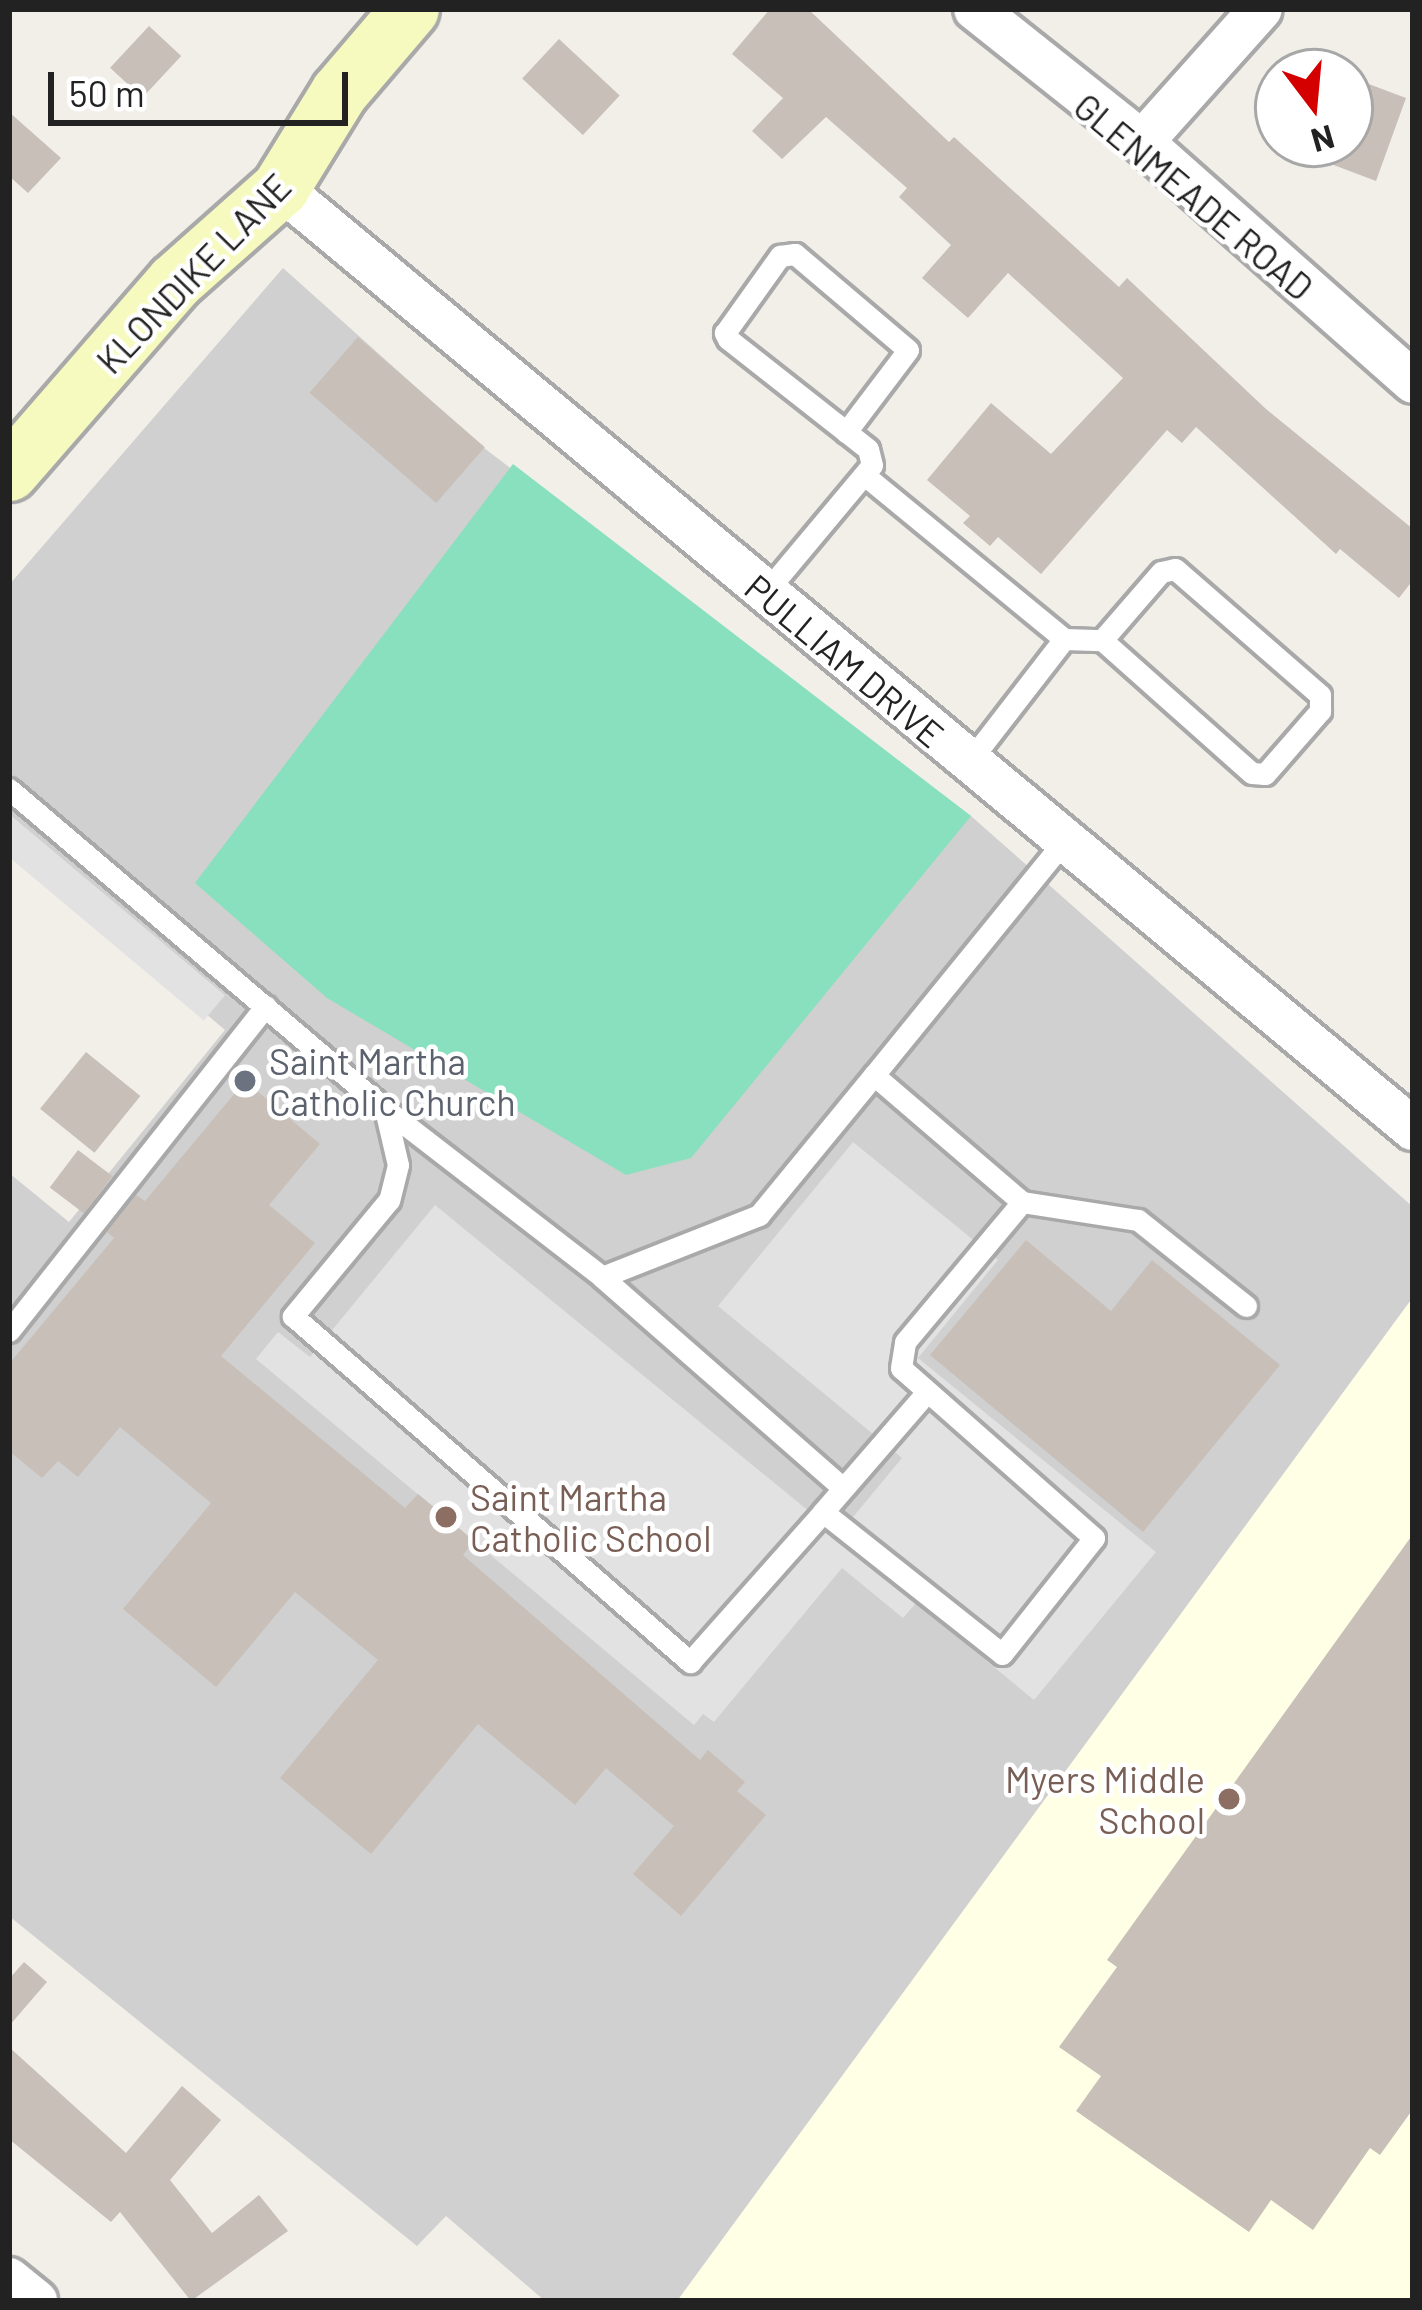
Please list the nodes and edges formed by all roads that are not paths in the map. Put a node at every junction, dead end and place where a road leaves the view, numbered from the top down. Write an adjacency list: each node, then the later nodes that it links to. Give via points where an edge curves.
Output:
1 (410, 9): 5 (street, KLONDIKE LANE, via 339,92)
2 (975, 9): 4 (street, GLENMEADE ROAD)
3 (1261, 9): 4 (street)
4 (1142, 142): 6 (street, GLENMEADE ROAD)
5 (280, 188): 8 (street, KLONDIKE LANE, via 174,282); 10 (street, PULLIAM DRIVE)
6 (1413, 382)
7 (847, 431): 7 (lane, via 725,333 780,256 795,254 908,350); 9 (lane, via 868,449)
8 (9, 472)
9 (868, 478): 10 (lane); 11 (lane)
10 (764, 594): 13 (street, PULLIAM DRIVE)
11 (1064, 639): 12 (lane); 13 (lane)
12 (1102, 640): 12 (lane, via 1252,773 1265,774 1320,711 1320,695 1175,569 1161,572)
13 (969, 762): 15 (street, PULLIAM DRIVE)
14 (9, 789): 16 (lane)
15 (1064, 841): 17 (lane); 19 (street, PULLIAM DRIVE)
16 (266, 1006): 18 (lane); 23 (lane)
17 (874, 1075): 20 (lane); 21 (lane, via 758,1215)
18 (385, 1109): 21 (lane); 26 (lane, via 398,1165 389,1200 293,1316 690,1662)
19 (1413, 1129)
20 (1022, 1202): 22 (lane, via 1138,1220); 24 (lane, via 905,1342 901,1369)
21 (602, 1277): 25 (lane)
22 (1246, 1306)
23 (9, 1331)
24 (927, 1392): 25 (lane); 26 (lane, via 1094,1538 1002,1654)
25 (843, 1487): 26 (lane)
26 (823, 1512)
27 (9, 2279): 28 (street)
28 (35, 2301)

